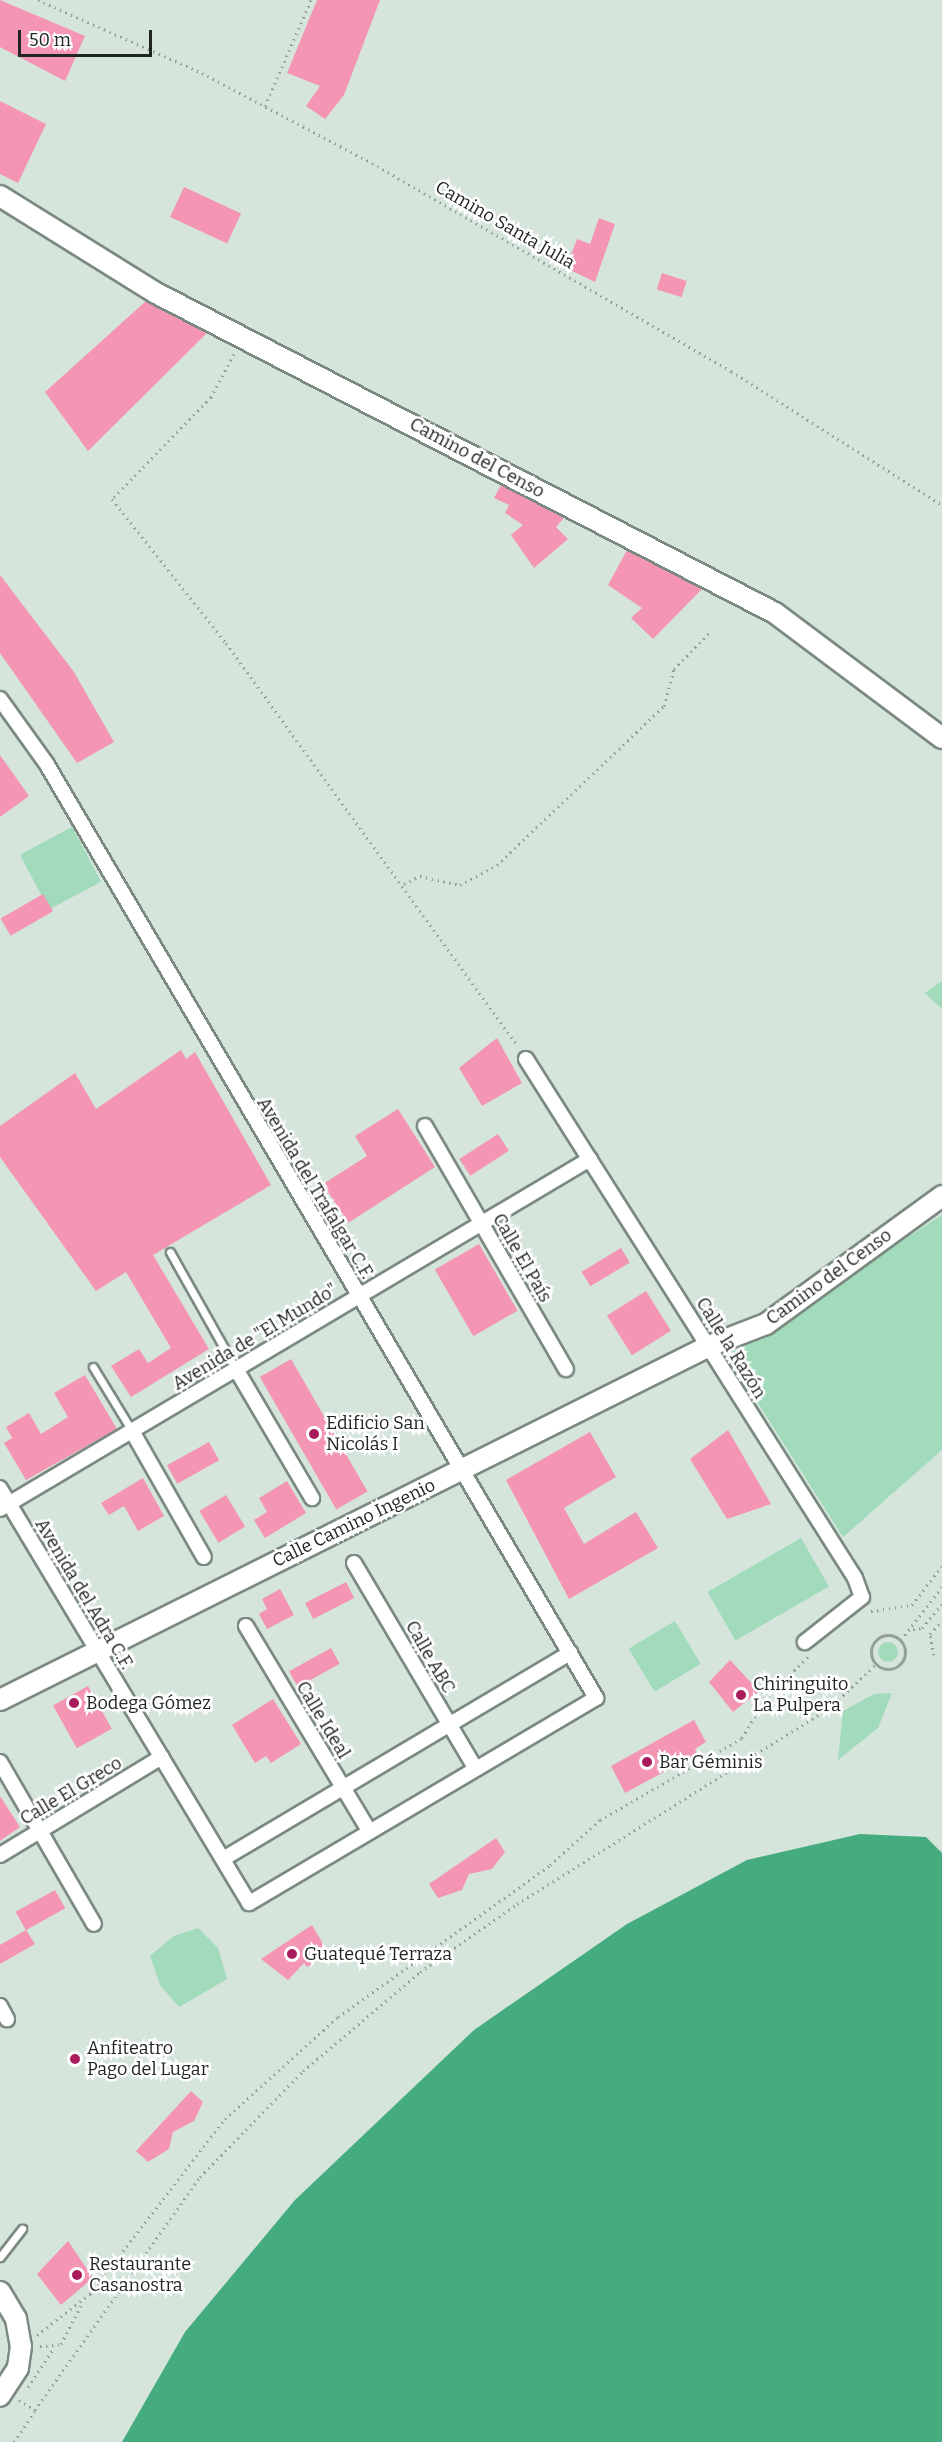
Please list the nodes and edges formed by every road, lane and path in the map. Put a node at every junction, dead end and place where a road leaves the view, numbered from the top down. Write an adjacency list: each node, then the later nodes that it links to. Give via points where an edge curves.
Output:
1 (38, 0): 3 (path, Camino Santa Julia)
2 (311, 0): 3 (path)
3 (265, 106): 6 (path, Camino Santa Julia, via 731,371)
4 (0, 196): 5 (street, Camino del Censo, via 156,293)
5 (243, 337): 9 (street, Camino del Censo, via 775,613); 10 (path, via 211,397 112,499 226,643)
6 (942, 505)
7 (710, 632): 10 (path, via 674,669 664,706 497,865 460,885 420,876)
8 (0, 699): 17 (street, Avenida del Trafalgar C.F., via 46,763)
9 (942, 738)
10 (404, 884): 11 (path)
11 (526, 1059): 13 (street, Calle la Razón)
12 (425, 1126): 15 (street, Calle El País)
13 (590, 1159): 15 (street, Avenida de "El Mundo"); 18 (street, Calle la Razón)
14 (942, 1196): 18 (street, Camino del Censo, via 766,1324)
15 (482, 1223): 17 (street, Avenida de "El Mundo"); 21 (street, Calle El País)
16 (170, 1252): 20 (lane)
17 (359, 1296): 20 (street, Avenida de "El Mundo"); 23 (street, Avenida del Trafalgar C.F.)
18 (709, 1346): 23 (street, Calle Camino Ingenio); 37 (street, Calle la Razón, via 855,1578 862,1597)
19 (93, 1367): 22 (lane)
20 (236, 1369): 22 (street, Avenida de "El Mundo"); 25 (street)
21 (566, 1369)
22 (132, 1431): 26 (street, Avenida de "El Mundo"); 27 (street)
23 (460, 1471): 38 (street, Calle Camino Ingenio); 39 (street, Avenida del Trafalgar C.F.)
24 (0, 1488): 26 (street, Avenida del Adra C.F.)
25 (312, 1498)
26 (5, 1506): 38 (street, Avenida del Adra C.F.)
27 (204, 1557)
28 (354, 1563): 43 (street, Calle ABC)
29 (942, 1566): 32 (path, via 912,1605)
30 (942, 1587): 35 (path)
31 (942, 1604): 35 (path, via 922,1628)
32 (862, 1613)
33 (942, 1621): 40 (path, via 930,1634)
34 (246, 1626): 47 (street, Calle Ideal)
35 (913, 1629): 36 (path)
36 (901, 1640): 41 (path, via 884,1635 874,1642); 41 (path, via 906,1655 900,1665 891,1670)
37 (809, 1645): 58 (path, via 764,1700 742,1738 600,1820 550,1865 338,2017 225,2119)
38 (98, 1651): 42 (street, Calle Camino Ingenio); 44 (street, Avenida del Adra C.F.)
39 (570, 1653): 43 (street); 46 (street, Avenida del Trafalgar C.F., via 596,1698)
40 (934, 1655)
41 (876, 1665): 60 (path, via 830,1708 517,1904 420,1972 303,2072 200,2177)
42 (0, 1701)
43 (448, 1726): 46 (street, Calle ABC); 47 (street)
44 (162, 1757): 48 (street, Calle El Greco); 51 (street, Avenida del Adra C.F.)
45 (0, 1762): 48 (street)
46 (476, 1769): 49 (street)
47 (343, 1788): 49 (street, Calle Ideal); 51 (street)
48 (40, 1831): 50 (street, Calle El Greco); 52 (street)
49 (370, 1832): 51 (street, Avenida del Adra C.F., via 249,1903)
50 (0, 1855)
51 (223, 1859)
52 (94, 1924)
53 (0, 2006): 54 (street)
54 (8, 2019)
55 (22, 2229): 56 (lane)
56 (0, 2257)
57 (0, 2292): 59 (street, via 16,2319 21,2346 18,2368)
58 (83, 2302): 58 (path, via 45,2324 36,2337 40,2346 61,2344)
59 (2, 2393): 60 (path)
60 (35, 2410): 61 (path)
61 (14, 2442)

